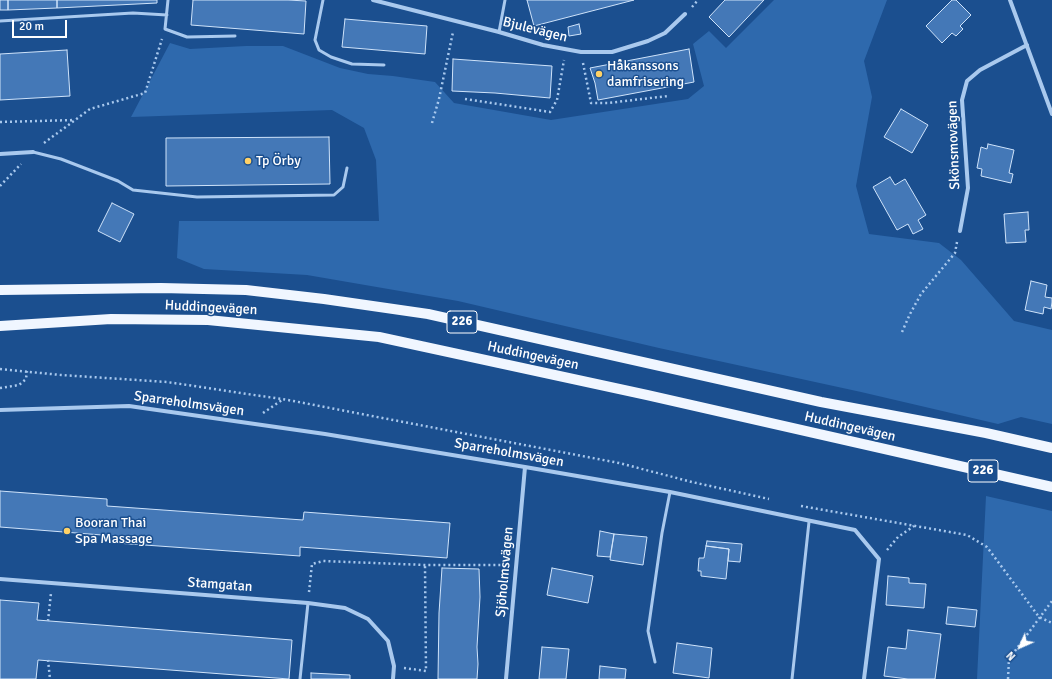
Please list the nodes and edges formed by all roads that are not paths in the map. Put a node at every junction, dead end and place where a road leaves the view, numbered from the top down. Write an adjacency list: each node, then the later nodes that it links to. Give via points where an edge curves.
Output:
1 (168, 0): 7 (lane)
2 (322, 0): 12 (lane, via 315,40 319,50 352,64)
3 (373, 0): 9 (street, Bjulevägen)
4 (505, 0): 9 (lane)
5 (1010, 0): 11 (street)
6 (685, 14): 9 (street, Bjulevägen, via 665,33 612,52 581,52 543,45)
7 (167, 15): 8 (lane, via 133,13); 10 (lane, via 166,29 187,37)
8 (0, 21)
9 (499, 32)
10 (235, 36)
11 (1027, 45): 13 (street); 17 (street, Skönsmovägen, via 980,70 967,81 962,100 968,188)
12 (384, 65)
13 (1052, 114)
14 (33, 152): 15 (street); 16 (lane, via 61,159 118,181 133,190 197,197 334,195 343,187)
15 (0, 154)
16 (347, 168)
17 (960, 231)
18 (0, 290): 21 (main road, Huddingevägen / 226, via 246,290 428,314 821,402)
19 (0, 326): 23 (main road, Huddingevägen / 226, via 111,319 208,320 379,337)
20 (0, 410): 22 (street, Sparreholmsvägen, via 129,406)
21 (1052, 448)
22 (525, 467): 24 (street, Sparreholmsvägen); 31 (street, Sjöholmsvägen)
23 (1052, 487)
24 (670, 492): 25 (street, Sparreholmsvägen); 28 (lane, via 648,631)
25 (809, 522): 32 (lane); 33 (street, Sparreholmsvägen, via 855,530 879,559)
26 (0, 579): 27 (street, Stamgatan)
27 (308, 603): 29 (lane); 30 (street, Stamgatan, via 345,608 368,619 388,641 394,666)
28 (655, 662)
29 (300, 679)
30 (393, 679)
31 (506, 679)
32 (792, 679)
33 (864, 679)

